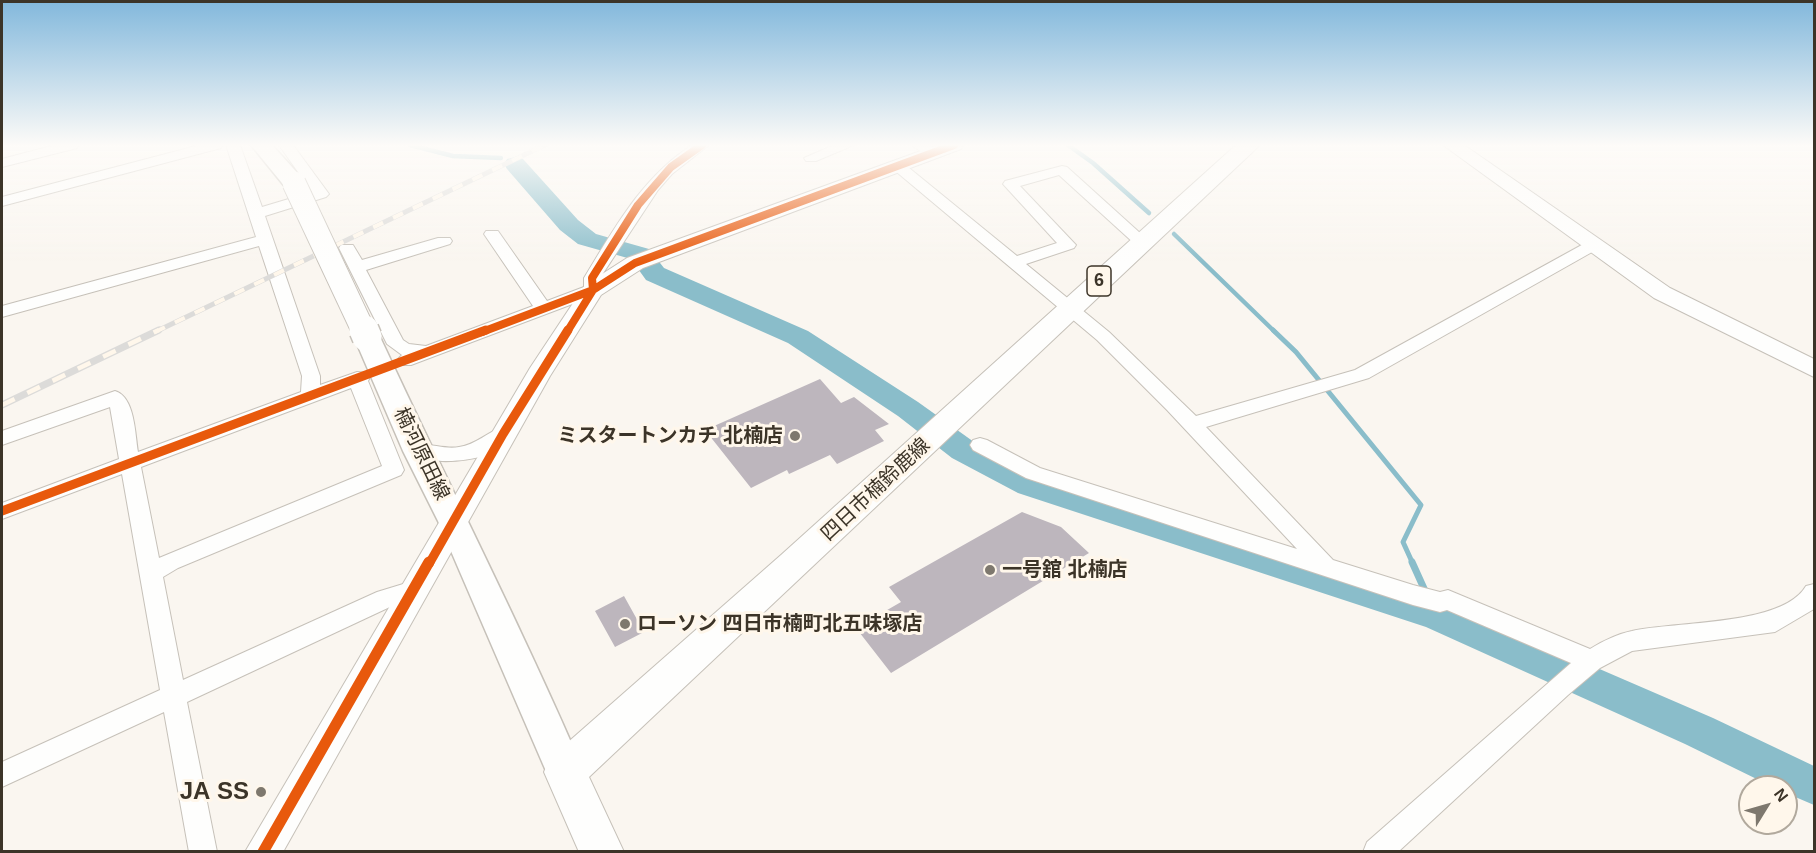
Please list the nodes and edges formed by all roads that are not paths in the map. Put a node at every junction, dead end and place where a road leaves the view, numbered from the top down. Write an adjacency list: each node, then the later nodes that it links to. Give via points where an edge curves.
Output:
1 (67, 185): 12 (street)
2 (248, 185): 13 (street)
3 (295, 185): 34 (main road, 楠河原田線, bridge)
4 (314, 185): 13 (street, via 321,194)
5 (655, 185): 22 (street, via 592,278)
6 (847, 185): 22 (street, via 643,260)
7 (921, 185): 20 (street)
8 (1011, 185): 20 (street, via 1068,245)
9 (1078, 185): 17 (street)
10 (1205, 185): 17 (main road, 四日市楠鈴鹿線 / 6)
11 (1509, 185): 18 (street)
12 (2, 202)
13 (258, 213): 15 (street)
14 (492, 234): 23 (street)
15 (266, 239): 25 (street); 29 (street, via 311,376)
16 (444, 241): 21 (street)
17 (1142, 242): 24 (main road, 四日市楠鈴鹿線 / 6)
18 (1595, 244): 28 (street, via 1662,293); 30 (street, via 1362,374)
19 (347, 248): 21 (street)
20 (1016, 262): 24 (street)
21 (357, 267): 26 (street, via 396,344 404,350)
22 (593, 290): 23 (street); 31 (street)
23 (543, 308): 26 (street)
24 (1070, 308): 30 (street); 44 (main road, 四日市楠鈴鹿線 / 6)
25 (2, 311)
26 (429, 351): 27 (street)
27 (405, 361)
28 (1815, 369)
29 (310, 396): 35 (street); 39 (street, via 359,378 394,470)
30 (1191, 424): 38 (street)
31 (503, 434): 34 (street, via 464,455 440,456); 37 (street)
32 (2, 438): 35 (street, via 115,398)
33 (980, 445): 38 (street, via 1033,473)
34 (418, 451): 37 (main road, 楠河原田線)
35 (131, 463): 36 (street); 39 (street)
36 (2, 511)
37 (453, 521): 40 (street); 44 (main road, 楠河原田線)
38 (1326, 565): 42 (street, via 1428,599 1448,600)
39 (149, 574): 43 (street)
40 (413, 590): 43 (street); 47 (street)
41 (1815, 593): 42 (street, via 1775,622 1632,641)
42 (1589, 664): 49 (street)
43 (173, 695): 45 (street); 46 (street)
44 (565, 772): 48 (main road)
45 (2, 775)
46 (203, 852)
47 (263, 852)
48 (602, 852)
49 (1377, 852)

